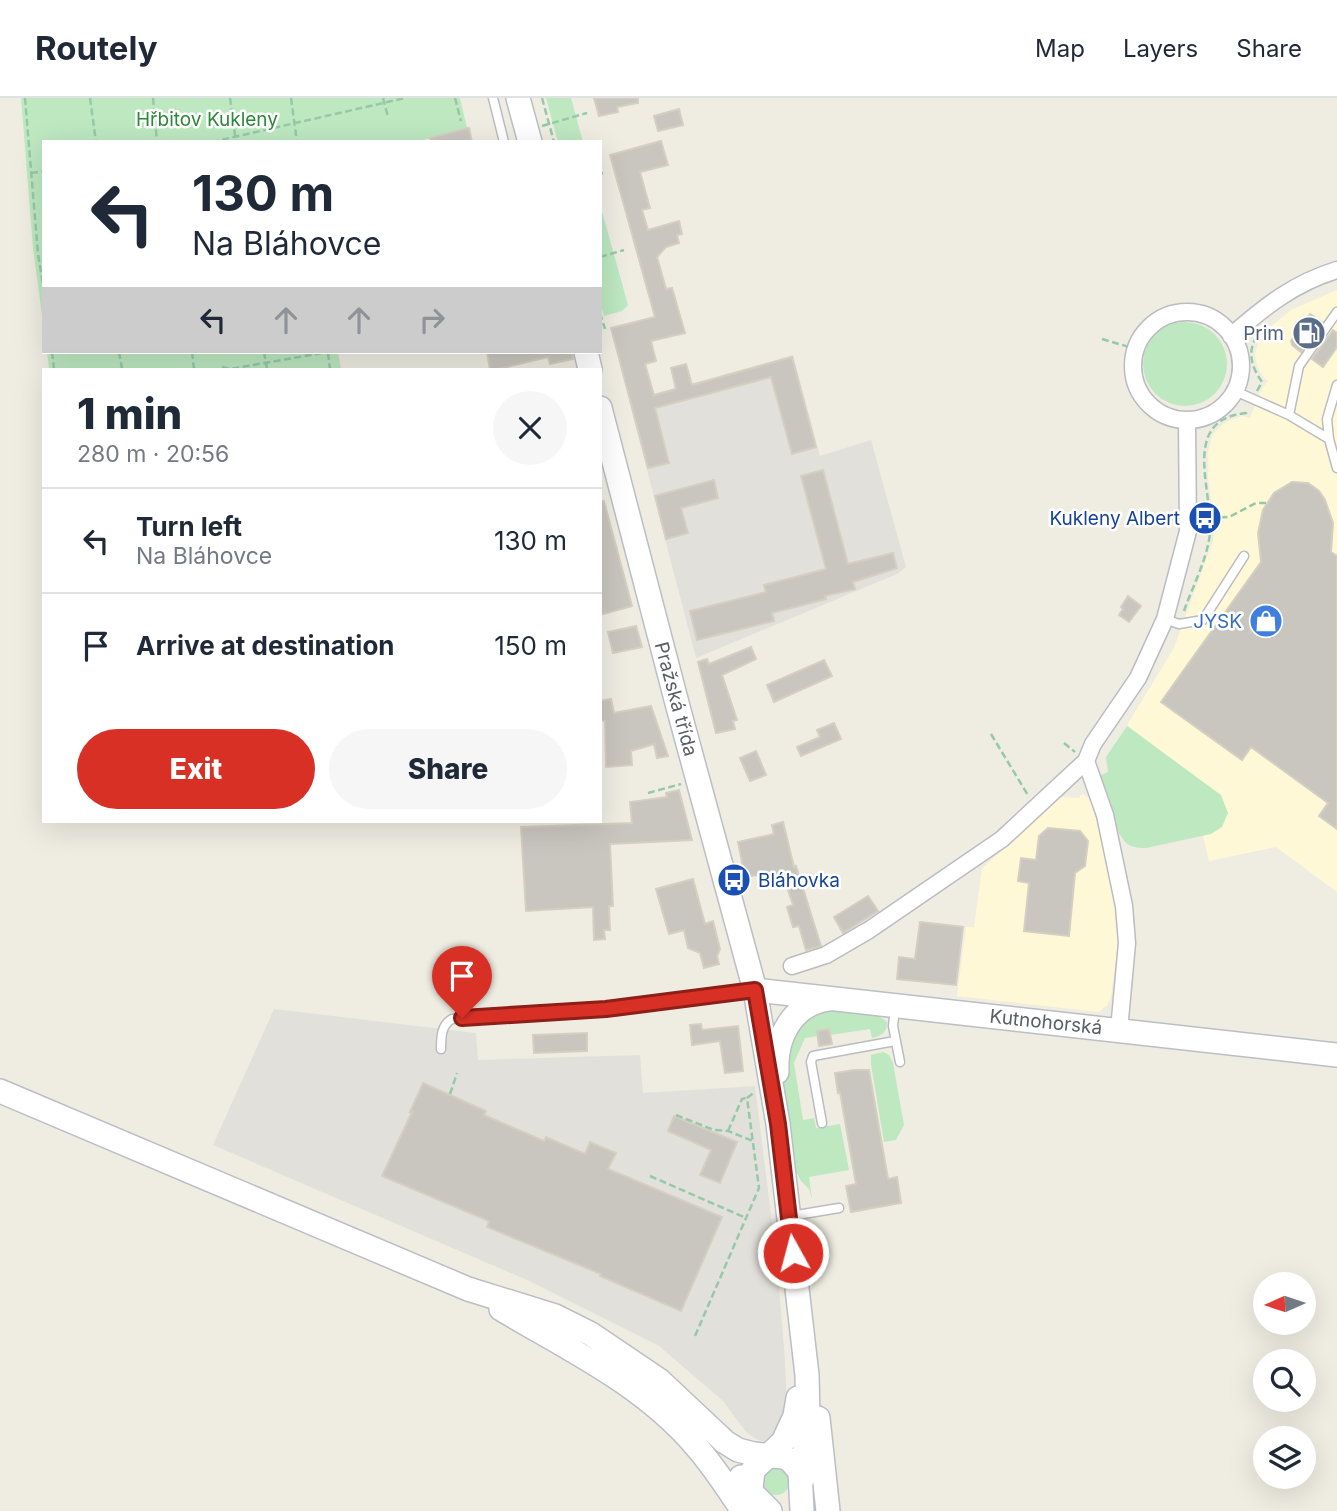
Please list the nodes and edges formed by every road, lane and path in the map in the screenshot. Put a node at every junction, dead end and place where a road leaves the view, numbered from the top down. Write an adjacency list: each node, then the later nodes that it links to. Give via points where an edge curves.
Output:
1 (25, 98): 26 (path)
2 (90, 98): 17 (path)
3 (153, 98): 18 (path)
4 (230, 98): 16 (path)
5 (291, 98): 15 (path)
6 (383, 98): 12 (path)
7 (405, 98): 12 (path)
8 (455, 98): 14 (path)
9 (493, 98): 22 (lane)
10 (518, 98): 23 (main road)
11 (542, 98): 24 (path)
12 (384, 103): 13 (path); 15 (path)
13 (388, 117)
14 (460, 121)
15 (295, 124): 16 (path); 21 (path)
16 (235, 136): 19 (path); 20 (path)
17 (96, 140)
18 (157, 140)
19 (217, 140)
20 (236, 140)
21 (297, 140)
22 (504, 140)
23 (529, 140)
24 (553, 140)
25 (42, 171): 26 (path)
26 (31, 173): 29 (path)
27 (624, 250): 30 (path)
28 (42, 253): 29 (path)
29 (38, 254): 32 (path)
30 (602, 256)
31 (1337, 270): 37 (street, via 1289,289)
32 (42, 278)
33 (1337, 312): 50 (lane, via 1299,366)
34 (602, 320): 36 (path)
35 (1265, 327): 47 (path, via 1251,345 1254,370)
36 (605, 329)
37 (1231, 335): 39 (street, via 1212,319 1188,312 1156,322); 49 (street, via 1240,362)
38 (1102, 339): 39 (path)
39 (1136, 349): 52 (street, via 1135,383 1143,398 1170,418)
40 (264, 354): 42 (path)
41 (317, 354): 42 (path)
42 (266, 363): 45 (path); 46 (path)
43 (222, 367): 44 (path)
44 (226, 368)
45 (236, 368)
46 (267, 368)
47 (1262, 382)
48 (1337, 385): 53 (lane, via 1327,419)
49 (1235, 391): 50 (lane); 52 (street, via 1215,412)
50 (1289, 415): 53 (lane)
51 (602, 416): 61 (main road, Pražská třída)
52 (1187, 421): 58 (street, via 1188,531)
53 (1329, 439): 54 (lane)
54 (1337, 468)
55 (1267, 503): 56 (path)
56 (1210, 518)
57 (1244, 556): 58 (lane, via 1203,620 1179,624)
58 (1165, 620): 60 (street, via 1138,678)
59 (990, 734): 63 (path)
60 (1086, 761): 63 (street); 68 (street, via 1105,815 1124,906 1127,943)
61 (698, 780): 62 (path); 65 (main road, Pražská třída)
62 (648, 793)
63 (1035, 808): 64 (street, via 1002,839 869,930 826,955)
64 (792, 966)
65 (755, 990): 66 (main road, Kutnohorská); 70 (lane, via 606,1009 452,1019 442,1030); 80 (main road, Pražská třída)
66 (839, 999): 67 (main road, Kutnohorská); 80 (main road, via 807,1005 784,1032 778,1053)
67 (895, 1005): 68 (main road, Kutnohorská); 69 (lane)
68 (1119, 1030): 71 (main road, Kutnohorská)
69 (895, 1041): 72 (lane); 79 (lane, via 813,1056)
70 (441, 1049)
71 (1337, 1055)
72 (900, 1062)
73 (457, 1073): 76 (path)
74 (758, 1083): 77 (path)
75 (0, 1091): 87 (main road)
76 (450, 1094)
77 (747, 1098): 81 (path, via 742,1099); 82 (path)
78 (676, 1115): 81 (path)
79 (822, 1123)
80 (778, 1124): 85 (main road)
81 (729, 1131): 82 (path)
82 (753, 1141): 86 (path, via 759,1188)
83 (650, 1176): 86 (path)
84 (839, 1208): 85 (lane)
85 (788, 1216): 89 (main road)
86 (746, 1218): 88 (path)
87 (468, 1289): 90 (main road, via 601,1367); 91 (main road, via 555,1316 591,1334 659,1380 725,1442)
88 (695, 1336)
89 (804, 1350): 91 (main road, via 795,1416 783,1442); 92 (main road, via 808,1416); 95 (main road, via 816,1406)
90 (696, 1446): 93 (main road, via 740,1476); 94 (main road)
91 (769, 1457): 92 (main road, via 790,1460 800,1472); 93 (main road, via 753,1470)
92 (801, 1493): 93 (main road, via 783,1506)
93 (762, 1501)
94 (743, 1511)
95 (828, 1511)

